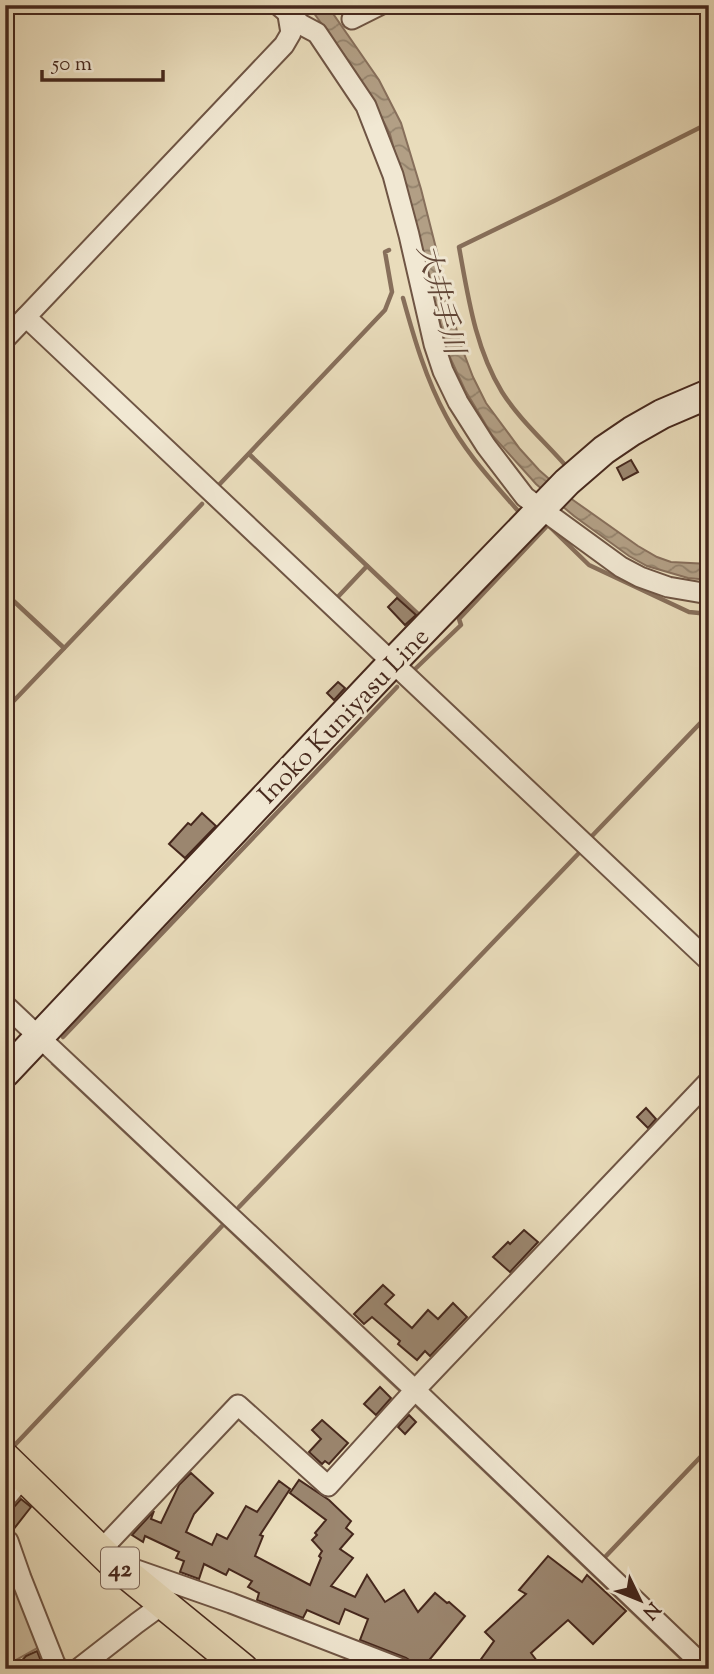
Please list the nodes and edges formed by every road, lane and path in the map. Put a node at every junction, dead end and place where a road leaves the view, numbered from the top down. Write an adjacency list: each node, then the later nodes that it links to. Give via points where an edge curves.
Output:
1 (380, 5): 3 (street)
2 (283, 10): 4 (street, via 291,33 284,45); 7 (street, via 317,33 366,106 393,175 443,371 486,446 525,497)
3 (352, 19)
4 (26, 317): 5 (street); 9 (street)
5 (5, 339)
6 (709, 394): 7 (main road, Inoko Kuniyasu Line, via 632,431 604,450)
7 (542, 507): 8 (street, via 640,578); 9 (main road, Inoko Kuniyasu Line)
8 (709, 593)
9 (392, 663): 10 (street); 12 (main road, Inoko Kuniyasu Line)
10 (709, 961)
11 (5, 1005): 12 (street)
12 (40, 1037): 13 (main road, Inoko Kuniyasu Line); 15 (street)
13 (5, 1073)
14 (709, 1080): 15 (street)
15 (415, 1390): 19 (street, via 328,1486 238,1405); 25 (street)
16 (15, 1467): 17 (street); 19 (main road, 42)
17 (5, 1499)
18 (5, 1539): 21 (street)
19 (106, 1556): 20 (main road, 42); 24 (street)
20 (163, 1604): 22 (street); 23 (main road, 42)
21 (59, 1669)
22 (78, 1669)
23 (243, 1669)
24 (402, 1669)
25 (707, 1669)

